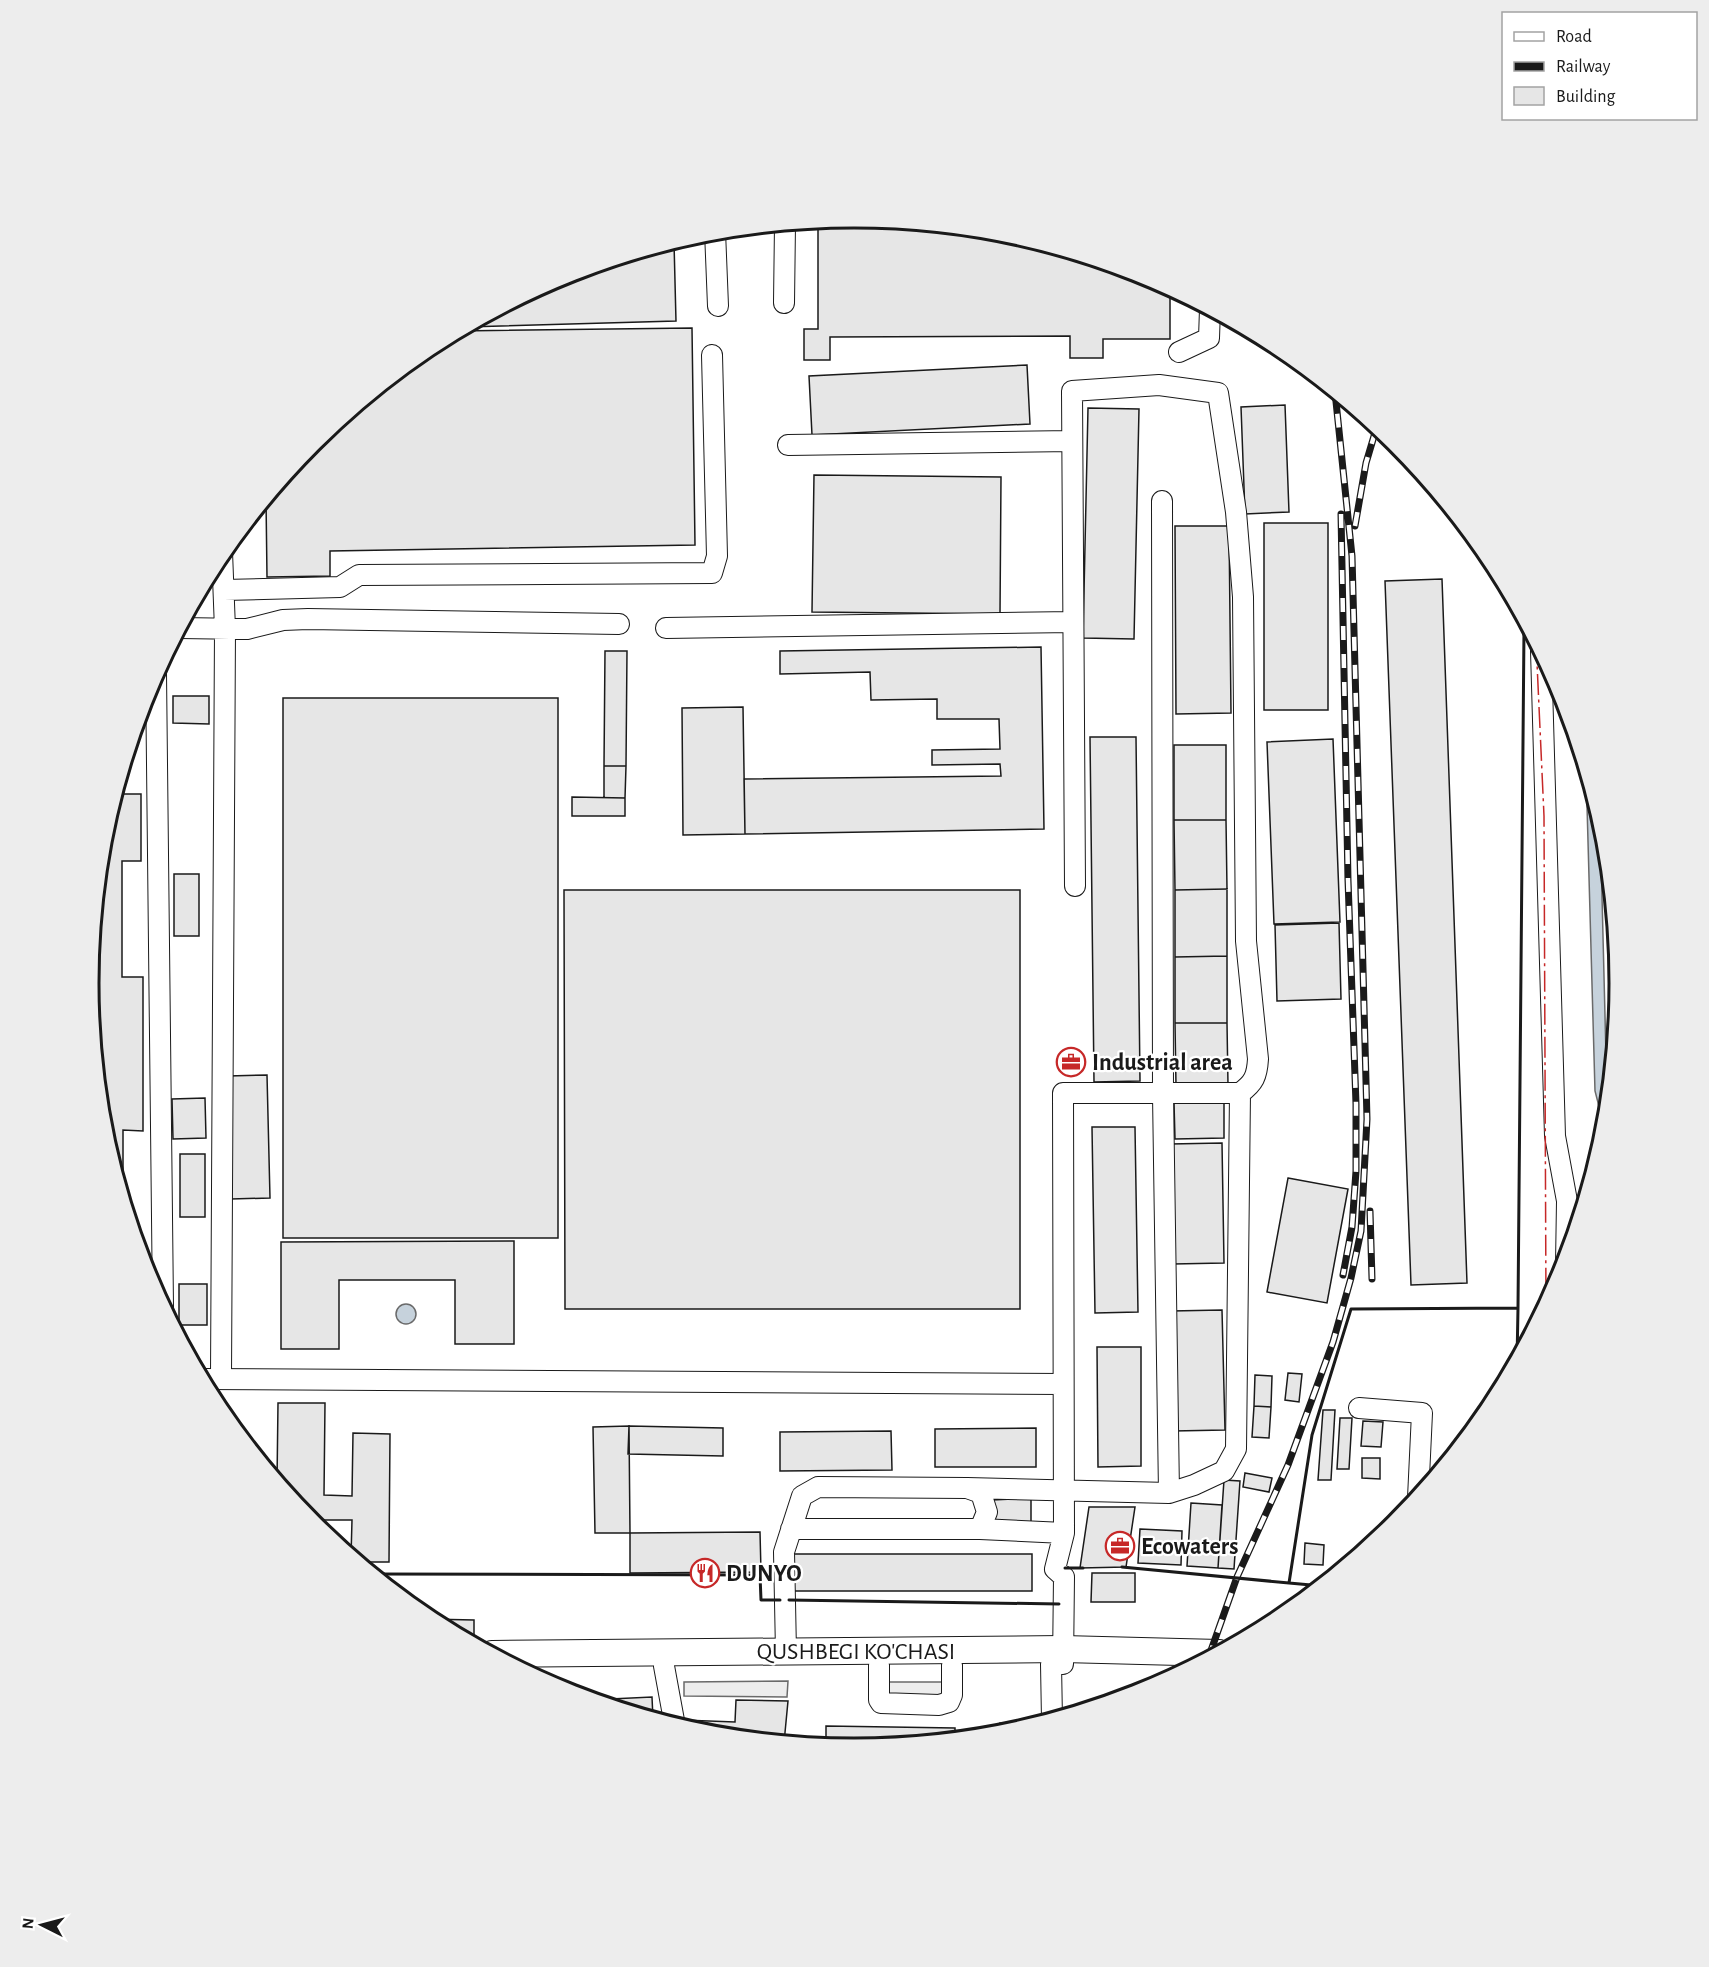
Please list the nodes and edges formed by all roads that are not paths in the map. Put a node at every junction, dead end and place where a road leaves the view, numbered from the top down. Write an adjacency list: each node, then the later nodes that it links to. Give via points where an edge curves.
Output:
1 (785, 232): 3 (lane)
2 (715, 241): 4 (lane)
3 (784, 303)
4 (717, 306)
5 (1210, 317): 6 (lane, via 1209,338)
6 (1179, 352)
7 (712, 356): 12 (lane, via 717,556 712,573 359,575 340,587)
8 (1072, 441): 9 (lane); 13 (lane); 21 (lane, via 1072,391 1159,385 1218,393 1236,512 1243,597 1246,941 1258,1059 1253,1083)
9 (788, 445)
10 (1162, 501): 22 (lane)
11 (223, 569): 12 (lane)
12 (224, 590): 17 (lane)
13 (1073, 622): 16 (lane); 20 (lane)
14 (618, 624): 17 (lane, via 308,619)
15 (188, 628): 17 (lane)
16 (666, 628)
17 (225, 629): 25 (lane)
18 (1542, 671): 23 (lane, via 1555,1136 1567,1201)
19 (156, 696): 24 (lane)
20 (1075, 886)
21 (1240, 1093): 22 (lane); 32 (lane, via 1236,1449 1224,1471)
22 (1163, 1095): 27 (lane, via 1063,1093); 32 (lane)
23 (1566, 1235)
24 (163, 1286)
25 (221, 1377): 26 (lane); 27 (lane)
26 (210, 1378)
27 (1063, 1384): 31 (lane)
28 (1359, 1408): 29 (lane, via 1422,1413)
29 (1419, 1487)
30 (968, 1488): 31 (lane); 33 (lane, via 981,1493 985,1500 987,1512); 34 (lane, via 819,1487 802,1496)
31 (1064, 1491): 32 (lane); 35 (lane)
32 (1169, 1493)
33 (980, 1528): 34 (lane); 35 (lane)
34 (791, 1529): 36 (lane, via 784,1552)
35 (1064, 1533): 38 (lane, via 1054,1569 1064,1576)
36 (786, 1652): 38 (main road, QUSHBEGI KO'CHASI); 39 (main road, QUSHBEGI KO'CHASI)
37 (1203, 1654): 38 (main road, QUSHBEGI KO'CHASI)
38 (1059, 1659): 41 (main road, QUSHBEGI KO'CHASI); 43 (main road, QUSHBEGI KO'CHASI); 45 (lane)
39 (518, 1660)
40 (519, 1660): 44 (main road, QUSHBEGI KO'CHASI)
41 (1183, 1663)
42 (879, 1665): 43 (main road, QUSHBEGI KO'CHASI); 43 (lane, via 881,1703 939,1705 948,1702 952,1695); 44 (main road, QUSHBEGI KO'CHASI)
43 (952, 1665)
44 (664, 1666): 46 (lane)
45 (1054, 1712)
46 (673, 1716)

